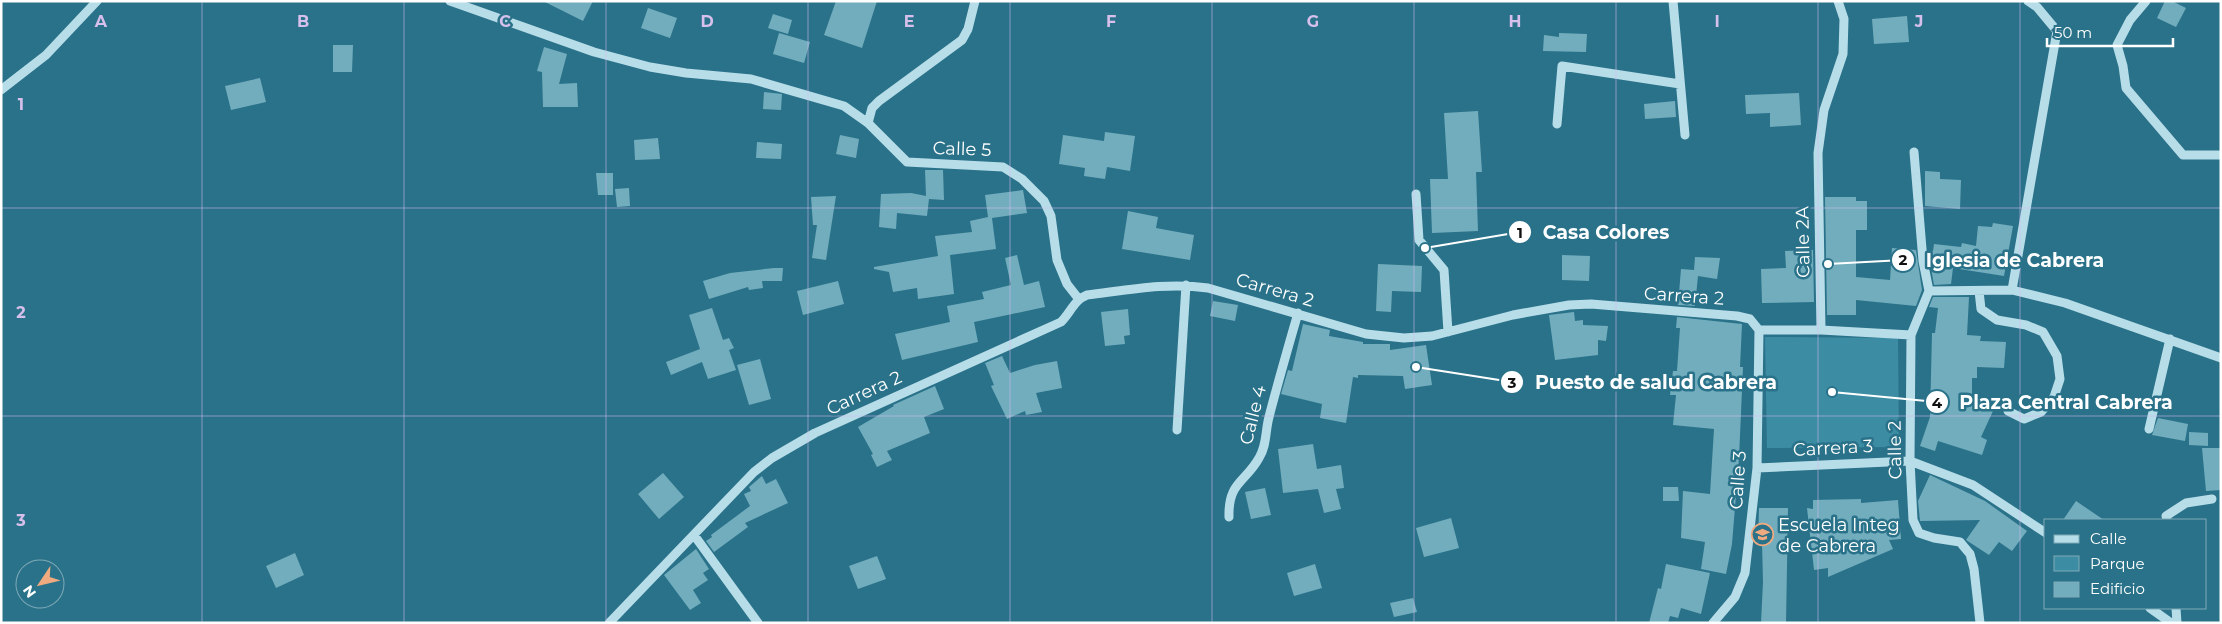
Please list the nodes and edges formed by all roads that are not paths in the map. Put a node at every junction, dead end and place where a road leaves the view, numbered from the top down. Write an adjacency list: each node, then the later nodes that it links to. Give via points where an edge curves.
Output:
1 (98, 1): 9 (street, via 46,55)
2 (450, 1): 10 (street, Calle 5, via 594,52 650,67 750,79 834,103)
3 (975, 1): 10 (street, via 962,40 879,101 872,108)
4 (1673, 1): 8 (street)
5 (1838, 1): 23 (street, Calle 2A, via 1844,19 1843,54 1824,110 1818,153)
6 (2028, 1): 17 (street, via 2038,7 2056,31)
7 (2146, 1): 14 (street, via 2130,20 2117,45 2126,88 2184,155)
8 (1680, 84): 11 (street, via 1562,66); 12 (street)
9 (1, 90)
10 (868, 123): 20 (street, Calle 5, via 907,162 1003,167 1022,179 1044,201 1051,216 1057,260 1066,284)
11 (1557, 124)
12 (1684, 135)
13 (1914, 152): 18 (street, via 1922,261)
14 (2221, 155)
15 (1416, 194): 24 (street, via 1419,240 1444,270)
16 (1186, 285): 20 (street, Carrera 2, via 1160,285); 21 (street, Carrera 2); 30 (street)
17 (2012, 290): 19 (street); 26 (street, via 2065,303)
18 (1929, 291): 19 (street); 25 (street, Calle 2)
19 (1979, 291): 28 (street, via 1981,309 1996,320 2026,325 2043,332 2057,356 2060,379 2054,397 2041,412 2024,419)
20 (1078, 298): 37 (street, Carrera 2, via 1061,322 815,433 772,458 754,472)
21 (1298, 313): 24 (street, Carrera 2, via 1366,334 1404,338); 34 (street, Calle 4, via 1266,426 1266,445 1235,487 1228,504)
22 (1759, 330): 23 (street); 24 (street, Carrera 2, via 1750,319 1737,316 1591,304 1513,315); 32 (street, Calle 3)
23 (1821, 330): 25 (street)
24 (1448, 332)
25 (1912, 335): 31 (street, Calle 2)
26 (2170, 339): 27 (street); 29 (street)
27 (2221, 358)
28 (2008, 410)
29 (2149, 429)
30 (1177, 430)
31 (1910, 461): 32 (street, Carrera 3); 36 (street, via 1973,485); 43 (street, Calle 2, via 1913,520 1919,533 1960,542 1970,554)
32 (1757, 468): 42 (street, Calle 3, via 1745,572 1735,597)
33 (2212, 499): 35 (street, via 2186,502 2166,516)
34 (1229, 517)
35 (2167, 519)
36 (2044, 532)
37 (694, 535): 40 (street, Carrera 2); 41 (street)
38 (2151, 609): 44 (street)
39 (2176, 609): 45 (street)
40 (609, 623)
41 (758, 623)
42 (1713, 623)
43 (1980, 623)
44 (2171, 623)
45 (2177, 623)

